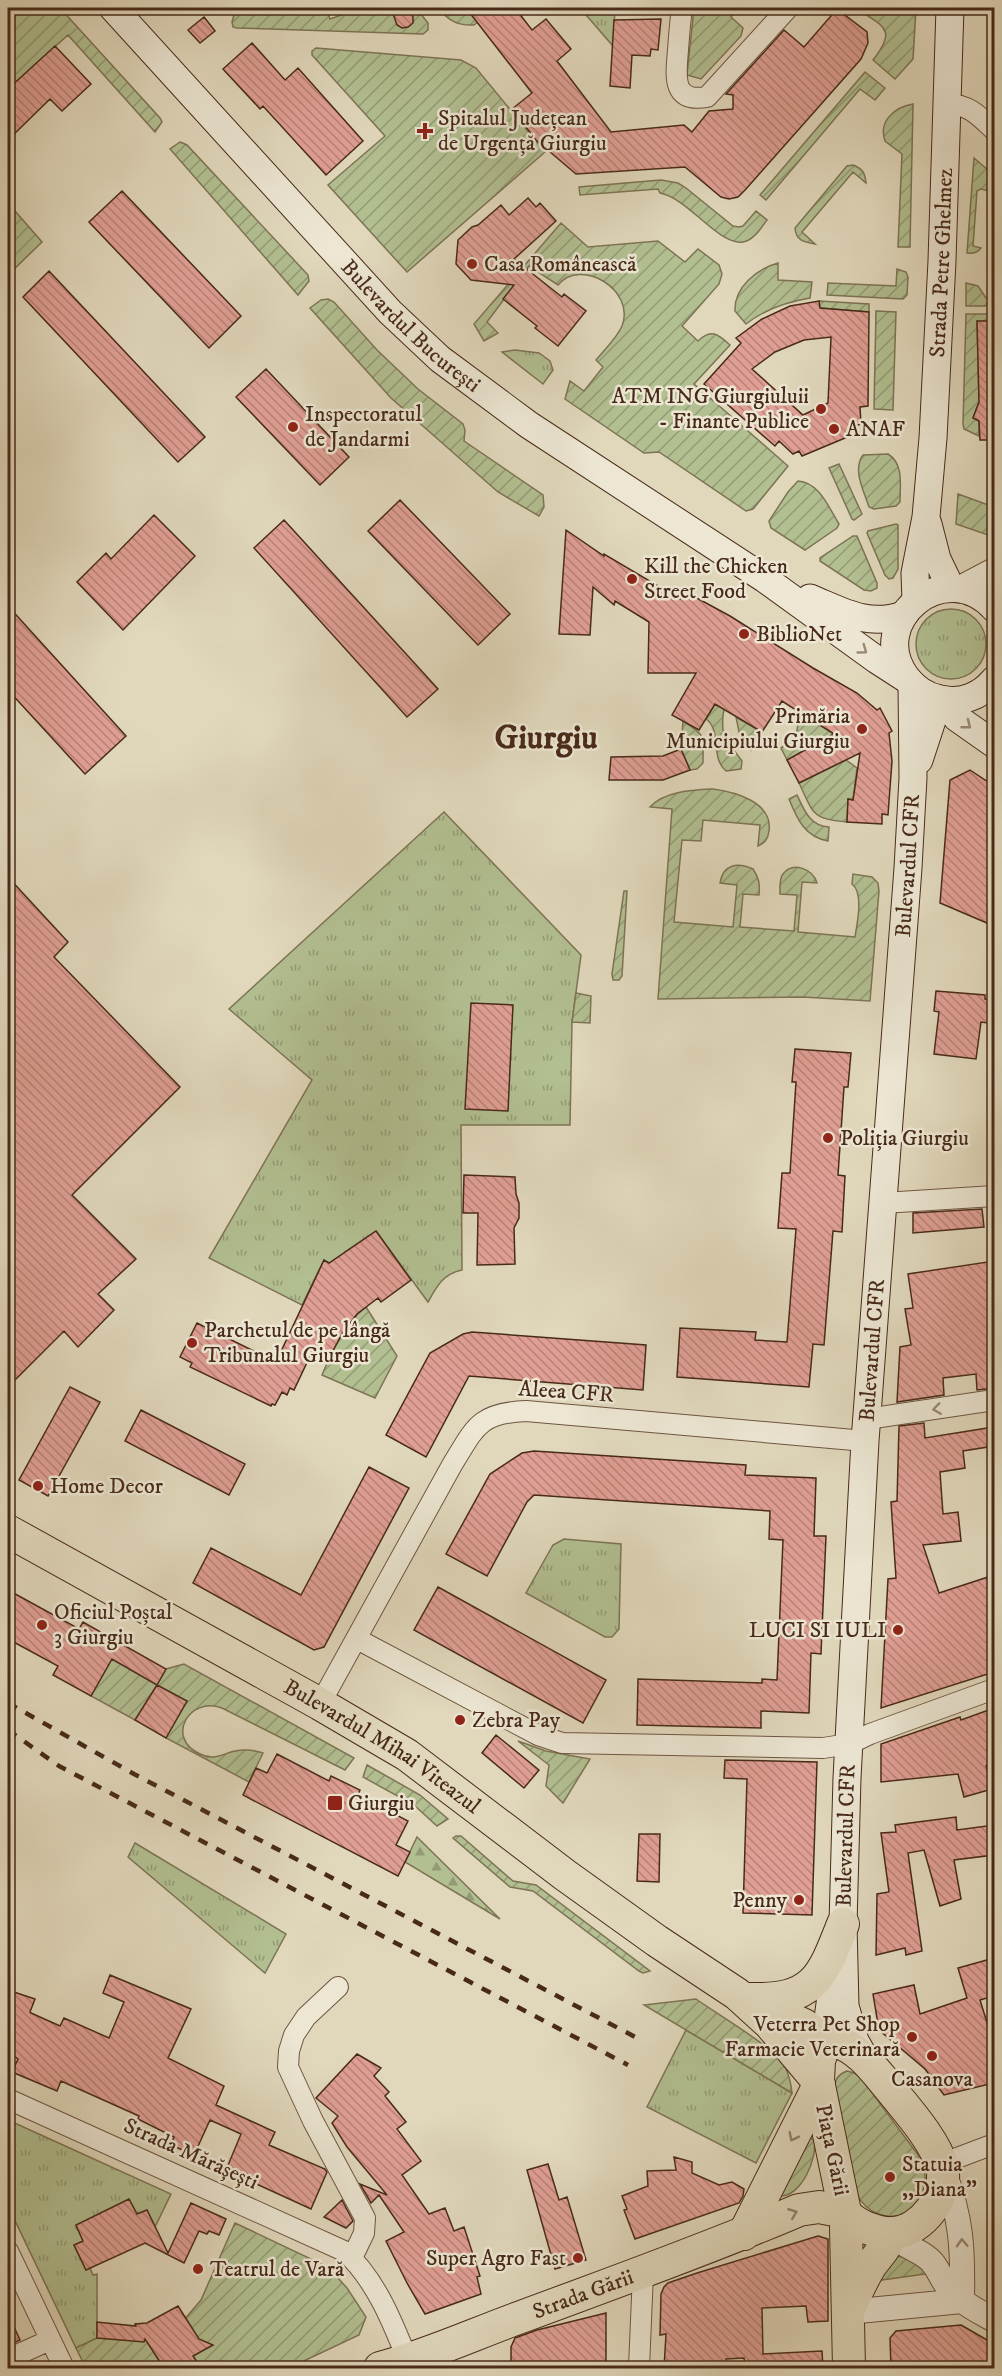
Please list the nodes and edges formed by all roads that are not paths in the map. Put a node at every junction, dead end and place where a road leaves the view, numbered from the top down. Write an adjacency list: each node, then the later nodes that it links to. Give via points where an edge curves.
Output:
1 (113, 8): 9 (main road, Bulevardul București, via 390,312 440,359 529,425)
2 (682, 8): 3 (street, via 675,79 685,94 696,99 707,97)
3 (788, 8)
4 (950, 8): 5 (main road, Strada Petre Ghelmez)
5 (947, 104): 6 (street, via 971,109); 7 (main road, Strada Petre Ghelmez, via 938,343)
6 (994, 130)
7 (926, 517): 10 (main road, Strada Petre Ghelmez, via 937,560); 11 (main road, Strada Petre Ghelmez)
8 (994, 570): 10 (street)
9 (765, 579): 11 (main road, Bulevardul București, via 872,621); 14 (main road, Bulevardul București, one-way to 14)
10 (954, 588): 11 (main road, Bulevardul București, via 933,591); 12 (main road, via 981,597)
11 (910, 608): 14 (main road, Strada Petre Ghelmez, via 899,626 896,645 899,663)
12 (994, 608)
13 (994, 680): 15 (main road, via 970,697)
14 (910, 682): 15 (main road, Bulevardul București); 17 (main road, Bulevardul CFR)
15 (942, 700): 16 (main road, one-way to 16, via 957,718); 17 (main road, Bulevardul CFR)
16 (994, 744)
17 (913, 778): 19 (main road, Bulevardul CFR)
18 (994, 1196): 19 (street)
19 (883, 1203): 21 (main road, Bulevardul CFR)
20 (994, 1400): 21 (street, Aleea CFR, one-way to 21)
21 (866, 1430): 23 (street, Aleea CFR, via 526,1412 506,1412 488,1418 471,1434); 26 (main road, Bulevardul CFR)
22 (8, 1531): 25 (main road, Bulevardul Mihai Viteazul)
23 (357, 1639): 25 (street, Aleea CFR); 26 (street, via 538,1735 562,1743 823,1748)
24 (994, 1689): 26 (street)
25 (320, 1704): 29 (main road, Bulevardul Mihai Viteazul, via 407,1755 657,1941)
26 (849, 1744): 27 (main road, Bulevardul CFR)
27 (843, 1924): 29 (main road, via 828,1962 806,1989 780,1998); 30 (main road, Bulevardul CFR, via 829,2004); 31 (main road, Bulevardul CFR, via 846,2006 855,2041)
28 (338, 1987): 40 (street, via 306,2017 294,2035 288,2067 365,2218 364,2233)
29 (743, 1996): 30 (main road, Bulevardul Mihai Viteazul, via 804,2025); 32 (main road, Bulevardul Mihai Viteazul)
30 (828, 2043): 31 (main road, via 845,2044); 32 (main road, Piața Gării, via 819,2061)
31 (867, 2063): 35 (main road, via 914,2120)
32 (819, 2083): 36 (main road, Piața Gării); 38 (main road, one-way to 38)
33 (8, 2099): 40 (street, Strada Mărășești, via 333,2244)
34 (994, 2144): 35 (street)
35 (942, 2167): 37 (main road, via 940,2192 931,2210 907,2230); 42 (street, one-way to 35, via 961,2230)
36 (847, 2214): 37 (main road, Piața Gării, via 870,2229); 38 (main road, Strada Gării, one-way to 36, via 804,2208 826,2208); 43 (main road)
37 (893, 2233): 42 (street, via 900,2242 931,2260 948,2288); 43 (main road, via 864,2277)
38 (744, 2234): 41 (main road, Strada Gării)
39 (8, 2251): 45 (street)
40 (352, 2258): 47 (street, Strada Mărășești, via 388,2316)
41 (643, 2273): 47 (main road, Strada Gării); 49 (street)
42 (962, 2301): 43 (street); 44 (street)
43 (848, 2312): 50 (main road)
44 (994, 2320)
45 (50, 2340): 46 (street); 48 (street)
46 (8, 2359)
47 (405, 2364)
48 (64, 2368)
49 (639, 2368)
50 (849, 2368)

